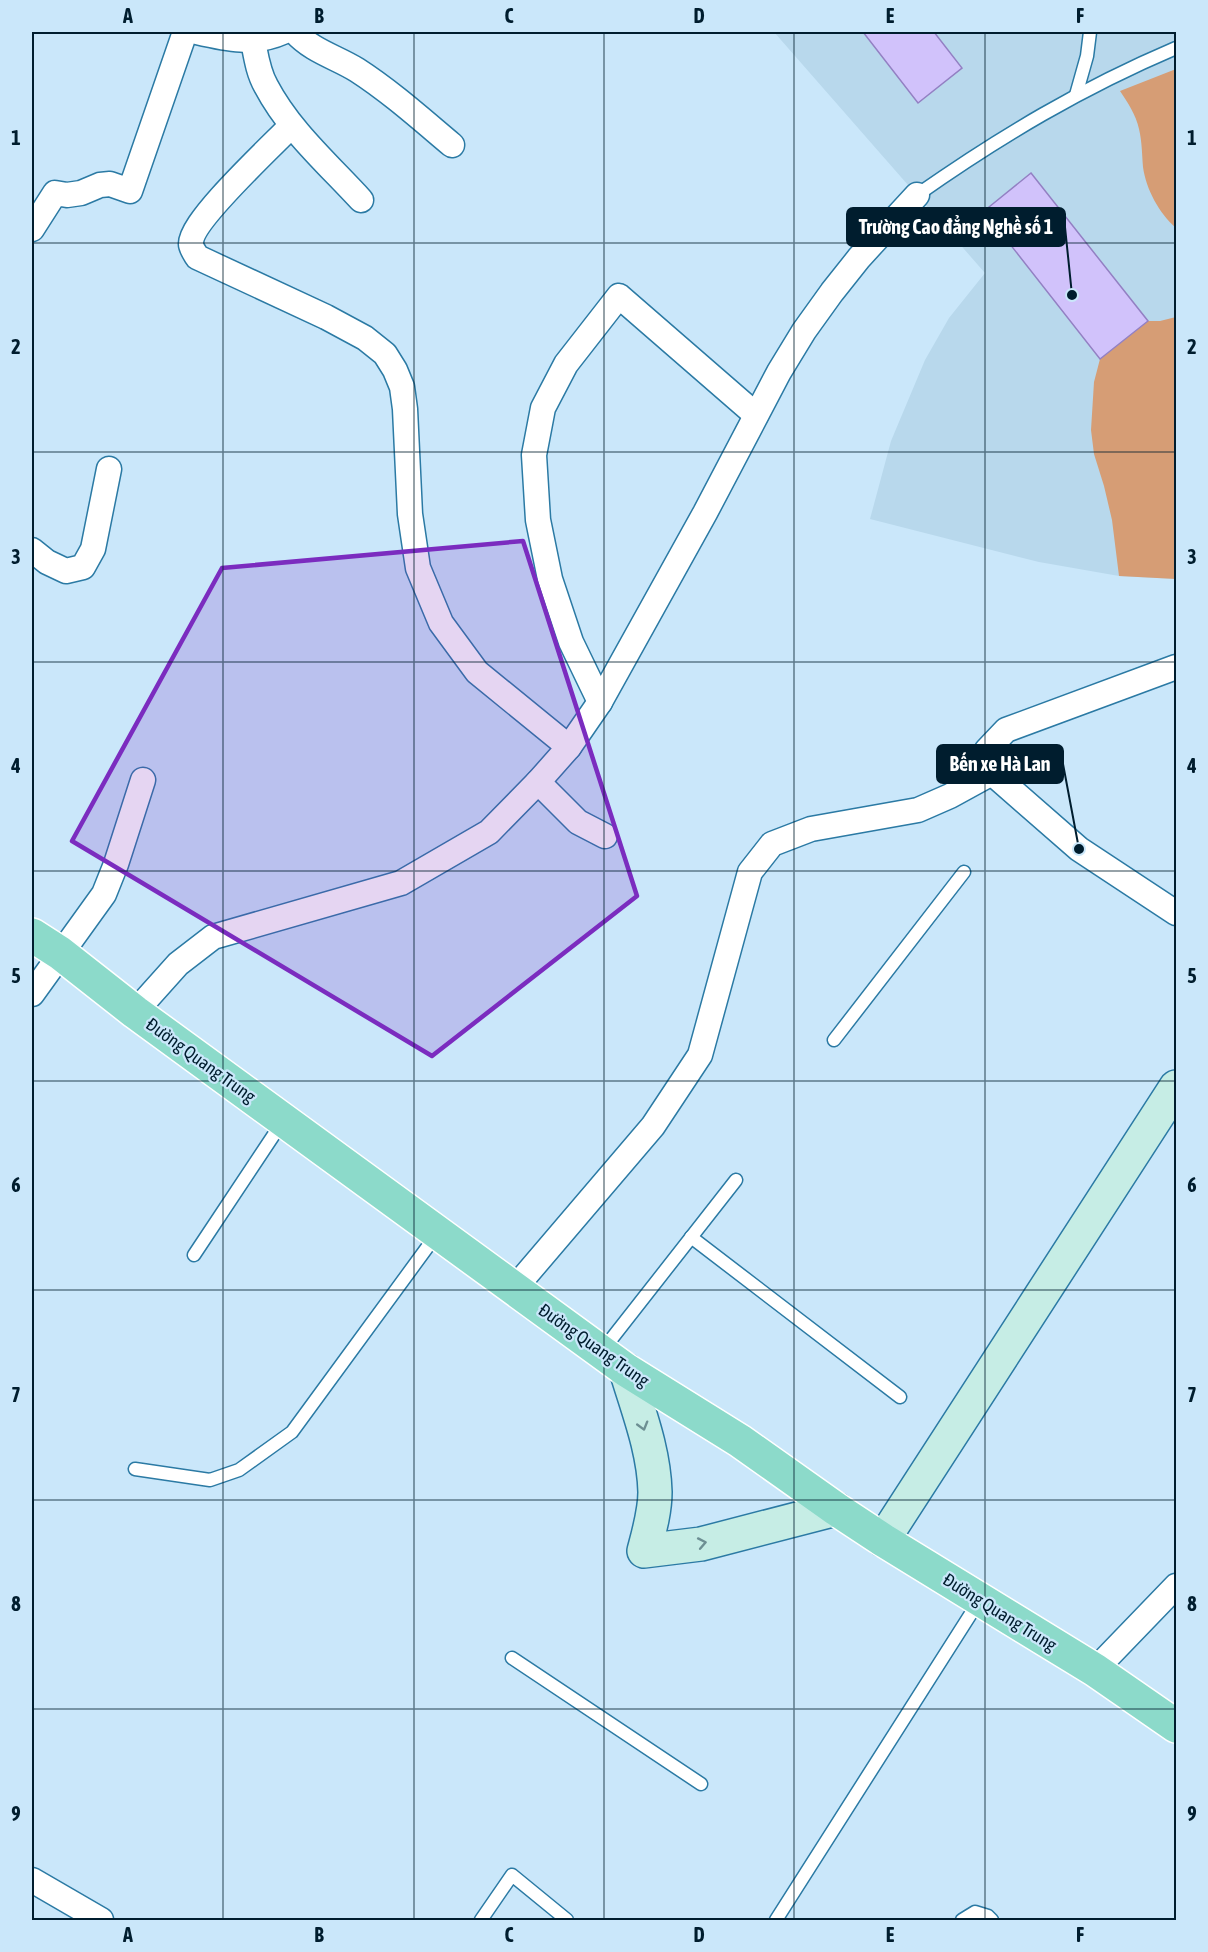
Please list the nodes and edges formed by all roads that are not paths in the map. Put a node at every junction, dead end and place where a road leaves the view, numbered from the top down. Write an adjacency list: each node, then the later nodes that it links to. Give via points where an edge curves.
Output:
1 (185, 32): 13 (street, via 130,191 110,184 67,195 54,193)
2 (197, 32): 6 (street)
3 (283, 32): 6 (street)
4 (295, 32): 10 (street, via 313,48 357,69)
5 (1089, 32): 8 (lane, via 1088,57)
6 (253, 41): 9 (street, via 265,85)
7 (1176, 48): 8 (lane)
8 (1076, 95): 11 (lane, via 1021,125)
9 (291, 126): 12 (street); 19 (street, via 206,215 191,245 197,257 326,317 385,354 402,387 410,514 418,568 441,623 477,672)
10 (452, 145)
11 (917, 195): 14 (street, via 832,292 779,372)
12 (361, 200)
13 (32, 229)
14 (756, 415): 18 (street); 18 (street, via 619,296 566,364 543,408 534,455 538,520 550,579 567,631)
15 (109, 469): 16 (street, via 93,549 83,567 66,571)
16 (32, 550)
17 (1176, 666): 20 (street, via 1006,729 987,750)
18 (600, 702): 19 (street)
19 (568, 747): 22 (street)
20 (992, 773): 25 (street, via 1079,849); 37 (street, via 918,810 811,829 772,844 750,872 700,1055 653,1126)
21 (143, 780): 27 (street, via 104,894)
22 (538, 782): 23 (street, via 578,822); 29 (street, via 489,832 401,883 213,937 178,964)
23 (605, 836)
24 (964, 872): 30 (lane)
25 (1176, 913)
26 (32, 935): 27 (main road, Đường Quang Trung)
27 (60, 953): 28 (street); 29 (main road, Đường Quang Trung)
28 (32, 994)
29 (135, 1012): 32 (main road, Đường Quang Trung)
30 (834, 1040)
31 (1176, 1087): 42 (street)
32 (284, 1120): 34 (main road, Đường Quang Trung); 36 (lane)
33 (736, 1180): 35 (lane)
34 (438, 1233): 37 (main road, Đường Quang Trung); 40 (lane, via 292,1432 239,1470 210,1480)
35 (692, 1237): 38 (lane); 39 (lane)
36 (194, 1255)
37 (514, 1288): 38 (main road, Đường Quang Trung)
38 (614, 1361): 41 (main road, Đường Quang Trung, via 740,1441); 41 (street, one-way to 41, via 652,1457 655,1493 644,1551 701,1544)
39 (900, 1397)
40 (135, 1469)
41 (836, 1509): 42 (main road, Đường Quang Trung)
42 (883, 1540): 44 (main road, Đường Quang Trung)
43 (1176, 1586): 46 (street)
44 (980, 1600): 46 (main road, Đường Quang Trung); 53 (lane)
45 (512, 1658): 48 (lane)
46 (1095, 1670): 47 (main road, Đường Quang Trung)
47 (1176, 1726)
48 (701, 1784)
49 (32, 1880): 50 (street)
50 (101, 1920)
51 (481, 1920): 52 (lane, via 512,1875)
52 (567, 1920)
53 (776, 1920)
54 (962, 1920): 55 (lane, via 975,1912)
55 (992, 1920)

